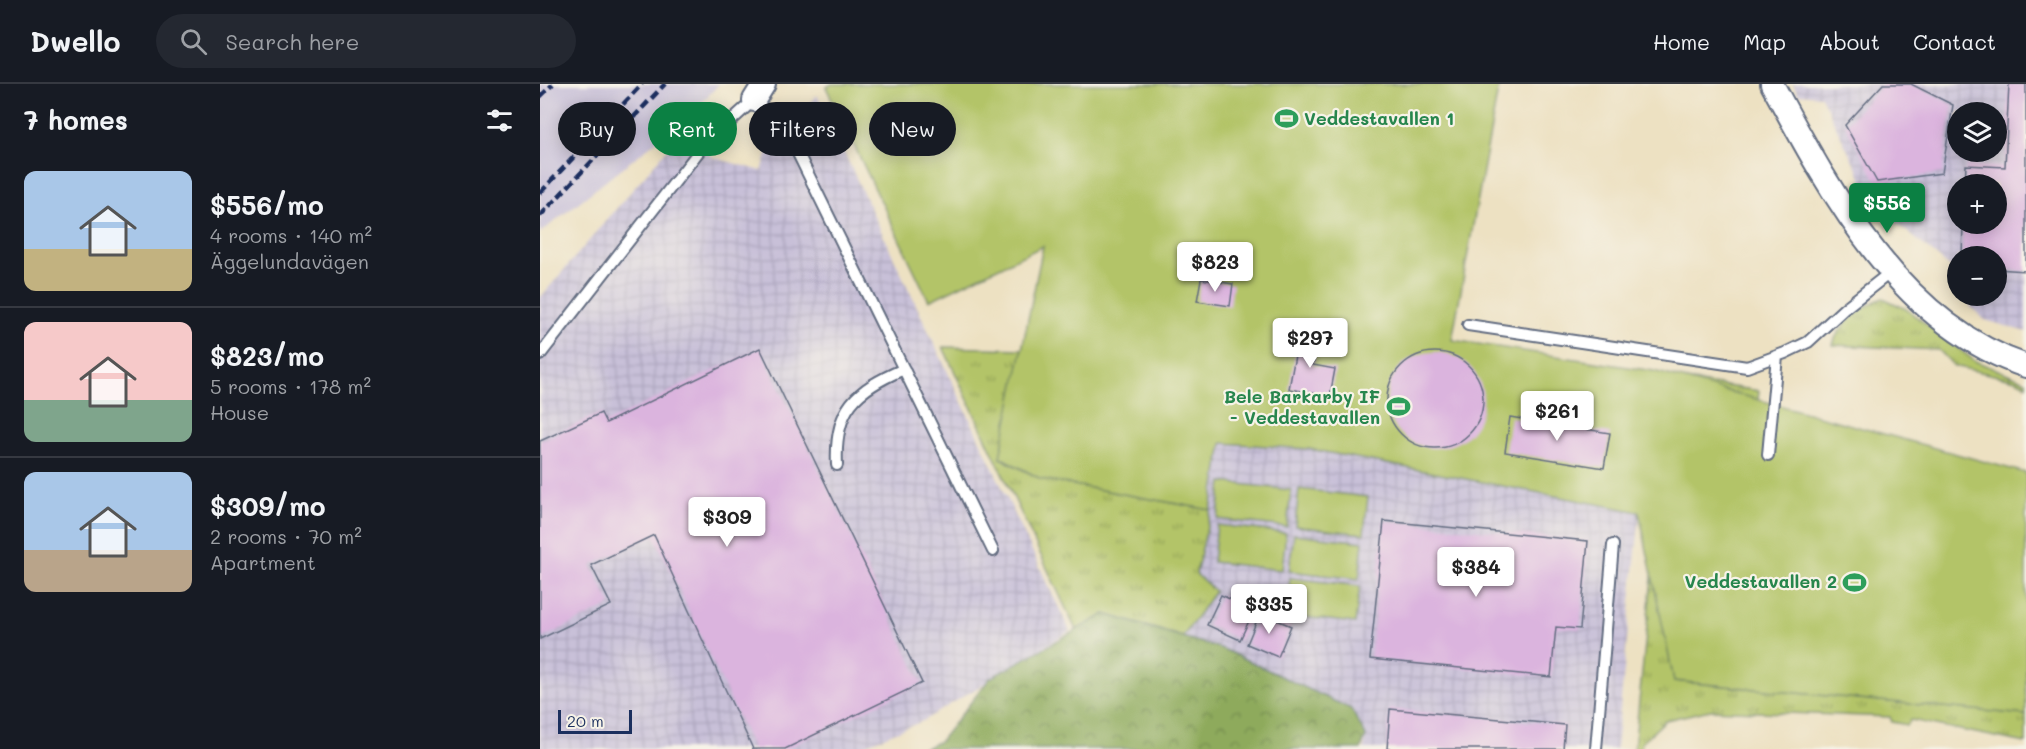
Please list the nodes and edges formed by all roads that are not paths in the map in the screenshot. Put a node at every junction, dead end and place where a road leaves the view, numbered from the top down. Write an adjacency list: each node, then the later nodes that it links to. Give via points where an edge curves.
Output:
1 (1772, 84): 3 (street, via 1828,187)
2 (759, 92): 5 (lane, via 703,146); 8 (lane, via 786,129)
3 (1892, 271): 6 (lane, via 1808,342); 7 (street, via 1923,303 1971,342)
4 (1468, 326): 6 (lane, via 1747,367)
5 (540, 355)
6 (1777, 356): 9 (lane)
7 (2026, 366)
8 (904, 369): 10 (lane, via 859,392 844,415 836,447); 12 (lane)
9 (1768, 455)
10 (837, 465)
11 (1613, 545): 13 (lane)
12 (993, 550)
13 (1596, 749)

